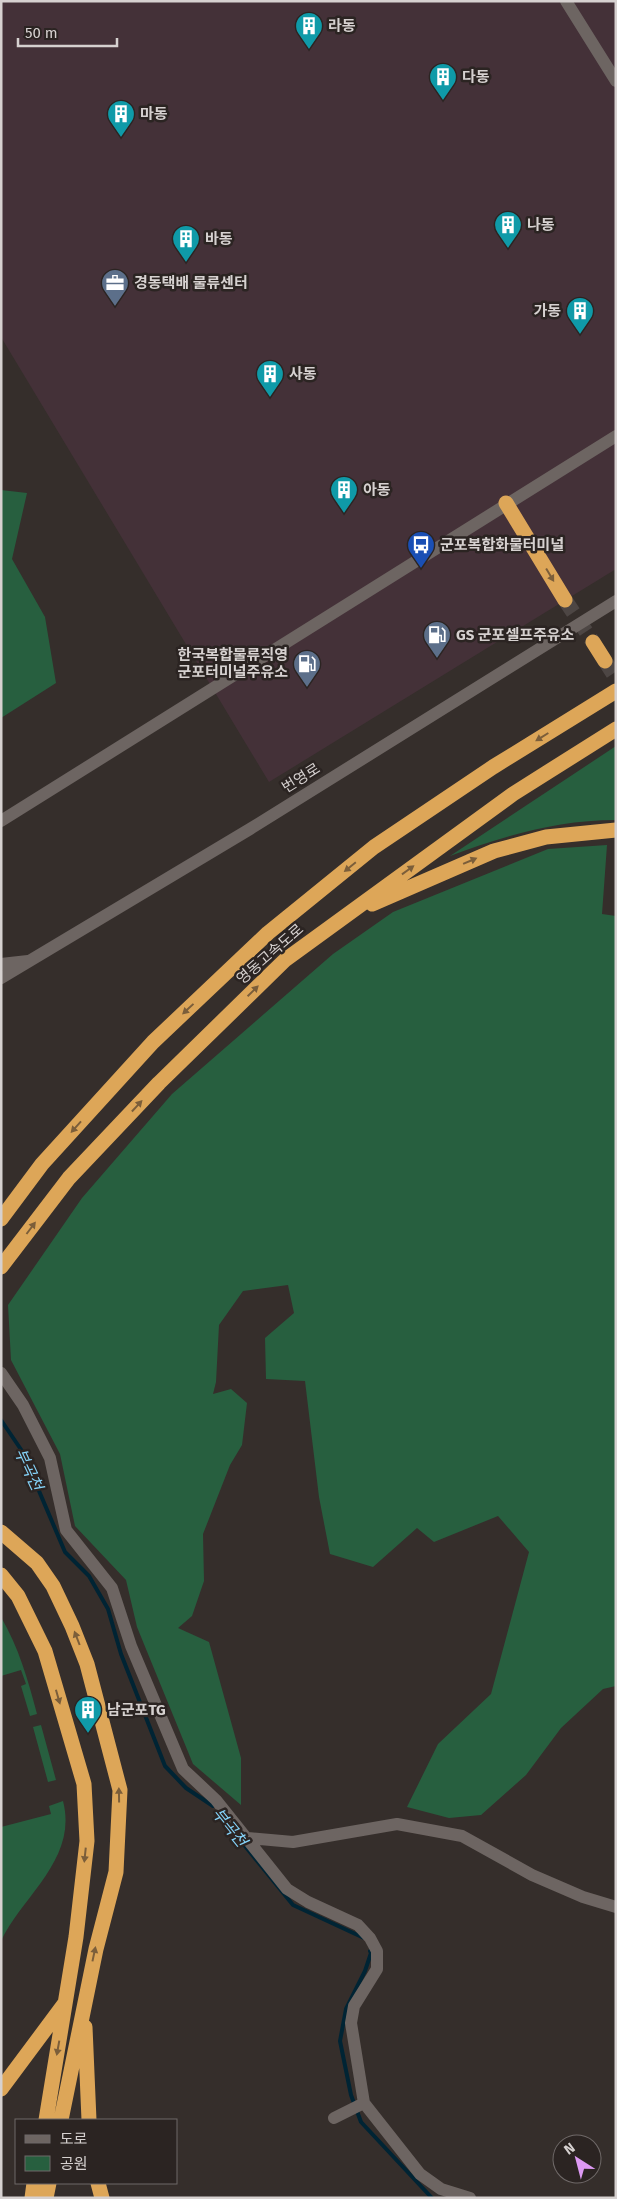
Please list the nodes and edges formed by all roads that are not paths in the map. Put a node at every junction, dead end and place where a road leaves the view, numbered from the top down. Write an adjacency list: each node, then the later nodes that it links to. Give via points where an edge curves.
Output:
1 (566, 1): 2 (street)
2 (616, 81)
3 (616, 436): 4 (street)
4 (506, 503): 5 (highway, one-way to 5); 11 (street)
5 (565, 600)
6 (616, 601): 14 (street, 번영로)
7 (593, 642): 8 (highway)
8 (606, 662)
9 (616, 691): 17 (highway, 영동고속도로, one-way to 17, via 493,767 374,847 268,933 153,1042 42,1164)
10 (611, 732): 13 (highway, 영동고속도로, one-way to 10, via 513,794)
11 (1, 821)
12 (616, 830): 13 (highway, one-way to 12, via 494,852 546,837)
13 (345, 915): 18 (highway, 영동고속도로, one-way to 13, via 69,1178 159,1083 284,960)
14 (35, 960): 15 (street); 16 (street, 번영로)
15 (1, 964)
16 (1, 978)
17 (1, 1219)
18 (1, 1267)
19 (1, 1373): 22 (street, via 23,1405 50,1458 66,1530 112,1588 131,1646 183,1769 216,1800)
20 (1, 1532): 25 (highway, one-way to 20, via 116,1872 120,1790 87,1664 72,1626 53,1586 37,1563)
21 (1, 1575): 24 (highway, one-way to 24, via 18,1596 45,1651 84,1784 87,1841)
22 (248, 1838): 23 (street, via 293,1842 397,1824 462,1836 532,1876 583,1897); 27 (street, via 287,1889 358,1925 377,1951 377,1969 354,2006 351,2023)
23 (616, 1906)
24 (67, 2000): 26 (highway); 29 (highway, one-way to 29)
25 (85, 2002): 30 (highway); 31 (highway)
26 (1, 2089)
27 (364, 2103): 28 (street); 38 (street, via 420,2174 441,2189)
28 (334, 2118)
29 (46, 2119)
30 (61, 2119)
31 (89, 2119)
32 (34, 2184): 35 (highway)
33 (49, 2184): 36 (highway)
34 (98, 2184): 37 (highway)
35 (32, 2198)
36 (46, 2198)
37 (102, 2198)
38 (470, 2198)

